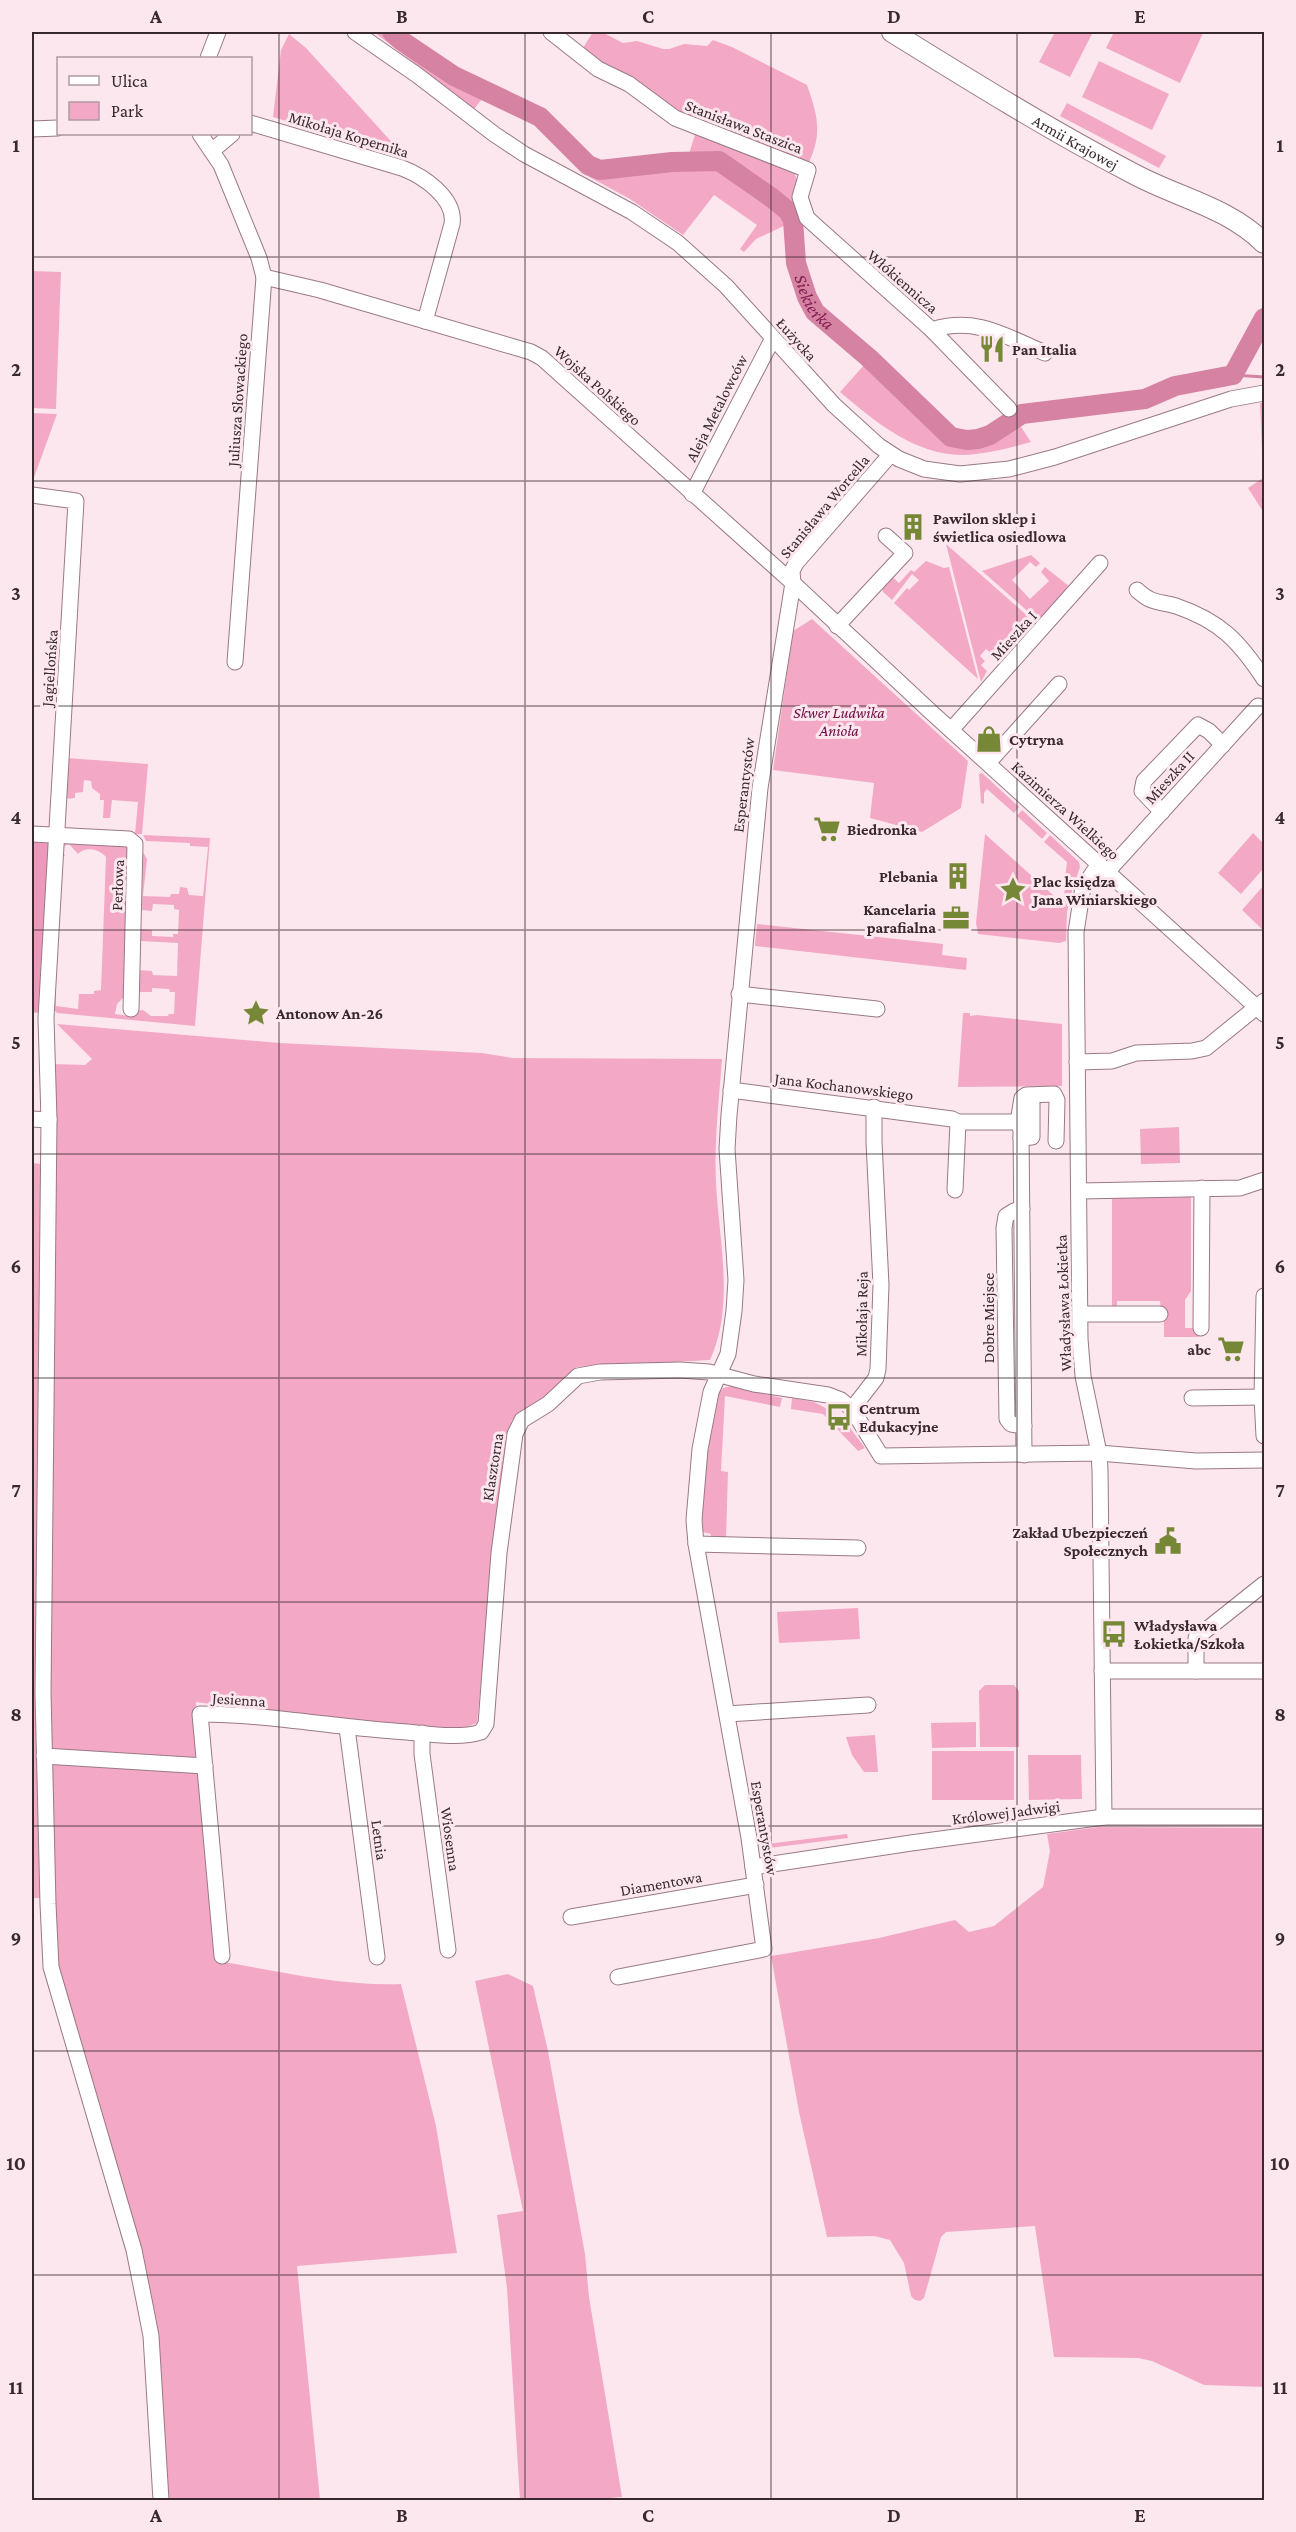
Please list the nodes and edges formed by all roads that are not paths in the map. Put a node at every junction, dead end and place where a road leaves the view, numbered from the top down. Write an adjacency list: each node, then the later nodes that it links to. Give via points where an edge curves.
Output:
1 (218, 32): 5 (street)
2 (355, 32): 17 (street, Łużycka, via 524,154 632,212 678,243 726,286)
3 (551, 32): 12 (street, Stanisława Staszica, via 598,69 629,84 675,118)
4 (892, 32): 13 (main road, Armii Krajowej, via 1034,120 1120,167 1236,219)
5 (208, 57)
6 (252, 124): 15 (street, Mikołaja Kopernika, via 402,168 422,178 447,202 453,214 452,224)
7 (57, 128): 8 (street)
8 (32, 129)
9 (201, 135): 11 (street, Juliusza Słowackiego)
10 (231, 135): 11 (street)
11 (213, 150): 14 (street, Juliusza Słowackiego)
12 (808, 170): 16 (street, Włókiennicza, via 800,197 807,218)
13 (1264, 243)
14 (264, 277): 15 (street, Wojska Polskiego); 29 (street, Juliusza Słowackiego)
15 (425, 321): 22 (street, Wojska Polskiego, via 542,358)
16 (932, 330): 18 (street, via 969,324); 20 (street, Włókiennicza)
17 (773, 338): 21 (street, Łużycka, via 817,388); 22 (street, Aleja Metalowców, via 739,395)
18 (1045, 353)
19 (1264, 393): 21 (street, Łużycka, via 1231,399 1001,471 941,472)
20 (1009, 409)
21 (890, 455): 26 (street, Stanisława Worcella, via 793,566)
22 (692, 494): 26 (street, Wojska Polskiego)
23 (32, 495): 38 (street, Jagiellońska, via 76,501)
24 (886, 536): 28 (street, via 905,554)
25 (1100, 563): 33 (street, Mieszka I)
26 (792, 583): 28 (street, Kazimierza Wielkiego); 40 (street, Esperantystów, via 760,788)
27 (1137, 590): 30 (street, via 1148,600 1175,606 1218,625 1245,651)
28 (837, 626): 33 (street, Kazimierza Wielkiego)
29 (235, 662)
30 (1264, 679)
31 (1059, 684): 35 (street)
32 (1258, 706): 34 (street, Mieszka II)
33 (951, 730): 35 (street, Kazimierza Wielkiego)
34 (1223, 745): 36 (street, Mieszka II); 36 (street, via 1198,725 1144,781 1142,791)
35 (988, 763): 39 (street, Kazimierza Wielkiego)
36 (1162, 812): 39 (street, Mieszka II)
37 (32, 834): 38 (street)
38 (56, 836): 42 (street, Perłowa, via 129,840 135,844); 44 (street, Jagiellońska)
39 (1103, 868): 41 (street, Kazimierza Wielkiego); 45 (street, Władysława Łokietka, via 1083,887 1077,919)
40 (740, 994): 43 (street); 46 (street, Esperantystów)
41 (1262, 1007): 45 (street, via 1206,1048)
42 (131, 1009)
43 (877, 1009)
44 (39, 1017): 50 (street, Jagiellońska)
45 (1077, 1062): 58 (street, Władysława Łokietka)
46 (731, 1090): 48 (street, Jana Kochanowskiego); 63 (street, Esperantystów, via 727,1149 736,1280 728,1354)
47 (1032, 1103): 53 (street, via 1032,1137)
48 (874, 1107): 51 (street, Jana Kochanowskiego); 66 (street, Mikołaja Reja, via 881,1285 879,1369)
49 (32, 1119): 50 (street)
50 (50, 1120): 82 (street, Jagiellońska)
51 (955, 1120): 52 (street); 57 (street)
52 (1018, 1122): 53 (street, Dobre Miejsce); 54 (street, via 1022,1098 1054,1094)
53 (1021, 1138): 69 (street, Dobre Miejsce)
54 (1056, 1141)
55 (1264, 1180): 56 (street, via 1240,1188)
56 (1202, 1188): 58 (street); 62 (street)
57 (955, 1190)
58 (1078, 1191): 60 (street, Władysława Łokietka)
59 (1264, 1296): 65 (street)
60 (1080, 1314): 61 (street); 68 (street, Władysława Łokietka, via 1083,1376)
61 (1160, 1314)
62 (1201, 1328)
63 (719, 1374): 66 (street, via 754,1384 828,1395); 71 (street, Esperantystów, via 711,1392 697,1481); 80 (street, Klasztorna, via 681,1370 583,1374 517,1425 499,1553 486,1724)
64 (1192, 1398): 65 (street)
65 (1264, 1404): 67 (street)
66 (852, 1409): 69 (street, via 881,1456)
67 (1264, 1436)
68 (1099, 1453): 69 (street); 70 (street, via 1196,1461); 74 (street, Władysława Łokietka)
69 (1024, 1455)
70 (1264, 1460)
71 (696, 1544): 72 (street); 78 (street, Esperantystów)
72 (858, 1548)
73 (1264, 1584): 75 (street, via 1196,1638)
74 (1102, 1671): 75 (street); 84 (street, Władysława Łokietka)
75 (1196, 1671): 76 (street)
76 (1264, 1671)
77 (868, 1705): 78 (street)
78 (727, 1714): 86 (street, Esperantystów)
79 (347, 1728): 81 (street, Jesienna); 83 (street, Jesienna, via 237,1714 200,1714); 91 (street, Letnia)
80 (481, 1732): 81 (street, Jesienna)
81 (422, 1733): 89 (street, Wiosenna)
82 (44, 1756): 83 (street); 93 (street, Jagiellońska, via 51,1967 134,2250 151,2336)
83 (205, 1766): 90 (street, Jesienna)
84 (1104, 1817): 85 (street, Królowej Jadwigi); 86 (street, Królowej Jadwigi)
85 (1264, 1817)
86 (753, 1867): 87 (street, Esperantystów)
87 (756, 1885): 88 (street, Diamentowa); 92 (street, Esperantystów, via 764,1949)
88 (571, 1917)
89 (448, 1950)
90 (222, 1956)
91 (377, 1957)
92 (618, 1977)
93 (160, 2500)

